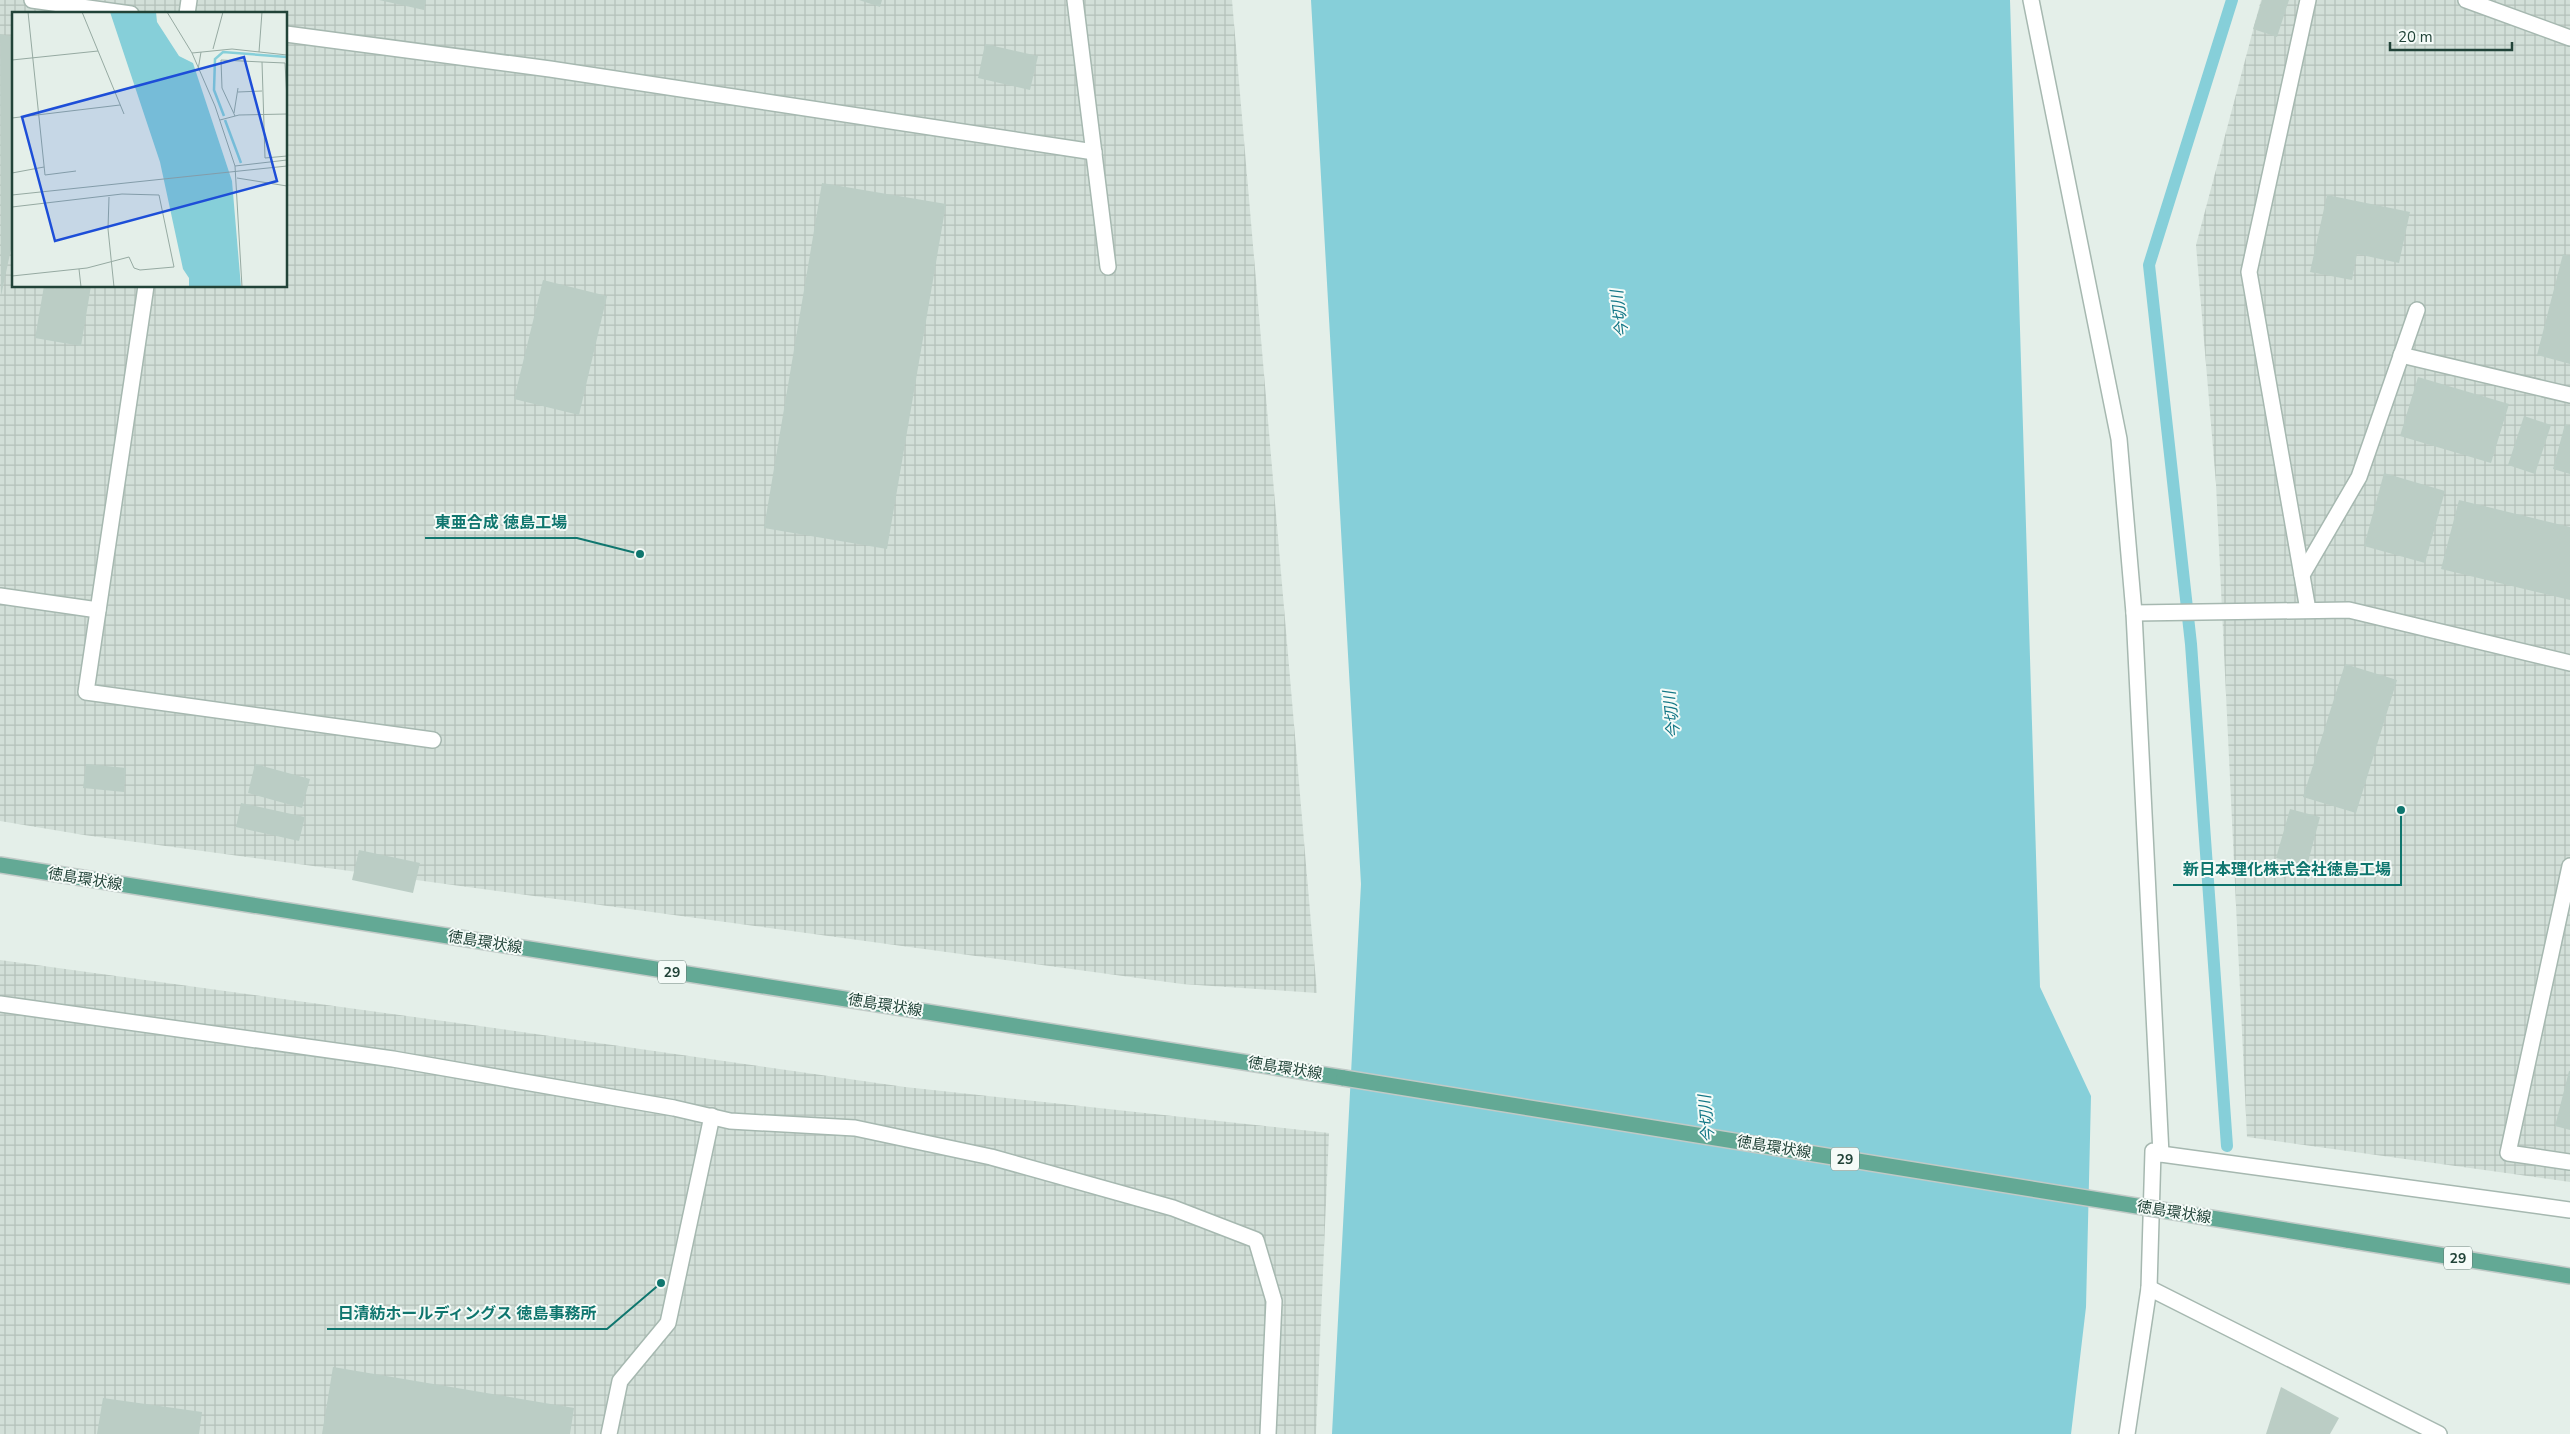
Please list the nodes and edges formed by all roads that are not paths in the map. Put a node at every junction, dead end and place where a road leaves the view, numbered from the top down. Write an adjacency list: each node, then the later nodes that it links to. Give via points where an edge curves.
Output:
1 (32, 0): 6 (street)
2 (1075, 0): 9 (street)
3 (2308, 0): 15 (street, via 2249,272)
4 (2466, 0): 8 (street)
5 (2034, 3): 19 (street, via 2119,439)
6 (117, 12)
7 (288, 34): 9 (street, via 550,69)
8 (2570, 38)
9 (1094, 152): 10 (street)
10 (1108, 267)
11 (146, 288): 17 (street)
12 (2417, 310): 13 (street)
13 (2401, 355): 14 (street); 15 (street, via 2359,477)
14 (2570, 395)
15 (2302, 575): 18 (street)
16 (0, 596): 17 (street)
17 (98, 610): 21 (street, via 86,692)
18 (2308, 610): 19 (street); 20 (street, via 2349,610)
19 (2134, 613): 26 (street)
20 (2570, 663)
21 (433, 740)
22 (0, 865): 29 (main road, 徳島環状線 / 29, bridge)
23 (2570, 866): 27 (street, via 2508,1153)
24 (0, 1004): 25 (street, via 393,1059)
25 (712, 1116): 31 (street, via 668,1323 620,1381); 32 (street, via 730,1121 855,1128 991,1157 1173,1208 1256,1240 1274,1301)
26 (2161, 1154): 28 (street); 30 (street, via 2153,1151)
27 (2570, 1162)
28 (2570, 1210)
29 (2570, 1276)
30 (2149, 1288): 33 (street); 34 (street)
31 (609, 1434)
32 (1268, 1434)
33 (2127, 1434)
34 (2439, 1434)

